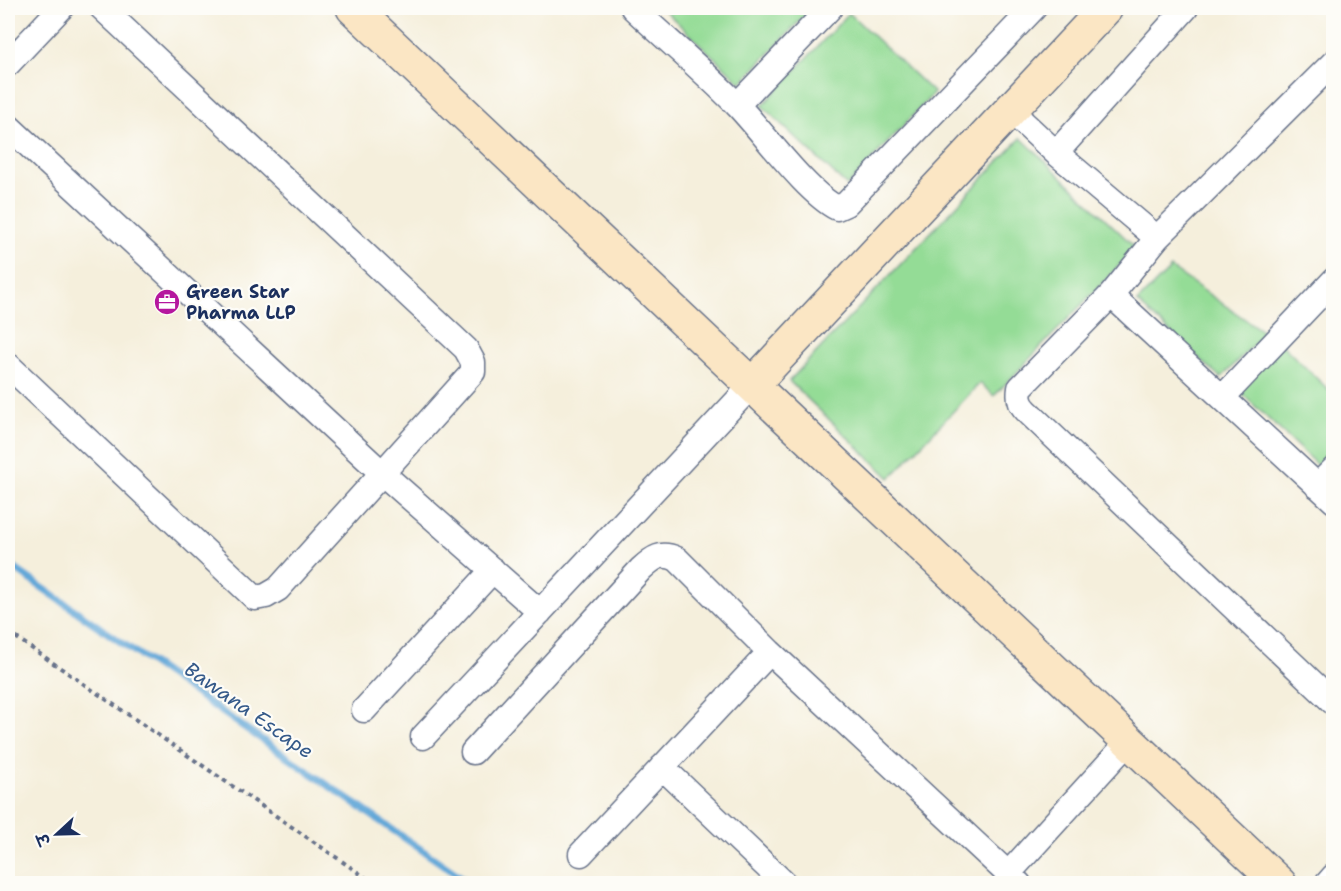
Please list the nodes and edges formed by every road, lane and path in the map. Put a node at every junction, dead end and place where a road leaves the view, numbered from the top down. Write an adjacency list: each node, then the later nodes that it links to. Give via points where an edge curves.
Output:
1 (61, 8): 9 (street)
2 (102, 8): 21 (street, via 466,349 473,362 468,381)
3 (353, 8): 19 (street)
4 (633, 8): 11 (street)
5 (830, 8): 11 (street)
6 (1034, 8): 11 (street, via 846,204 837,208 810,186)
7 (1106, 8): 12 (street)
8 (1186, 8): 14 (street)
9 (8, 64)
10 (1330, 72): 15 (street)
11 (737, 105)
12 (1010, 110): 14 (street); 19 (street)
13 (8, 126): 21 (street)
14 (1056, 153): 15 (street)
15 (1157, 238): 17 (street)
16 (1334, 280): 20 (street)
17 (1111, 295): 20 (street); 27 (street, via 1020,388 1018,398 1022,406)
18 (8, 365): 21 (street, via 255,598 278,589)
19 (752, 385): 24 (street); 30 (street)
20 (1222, 397): 22 (street)
21 (382, 473): 23 (street)
22 (1328, 485)
23 (493, 570): 24 (street); 28 (street)
24 (540, 612): 29 (street)
25 (8, 632): 36 (path)
26 (770, 652): 31 (street, via 678,559 666,554 657,556); 32 (street); 35 (street)
27 (1334, 702)
28 (364, 710)
29 (423, 737)
30 (1129, 741): 35 (street); 38 (street)
31 (473, 752)
32 (662, 767): 33 (street); 37 (street)
33 (581, 854)
34 (1334, 876): 39 (street)
35 (1014, 879)
36 (375, 884)
37 (785, 884)
38 (1280, 884)
39 (1327, 884)

